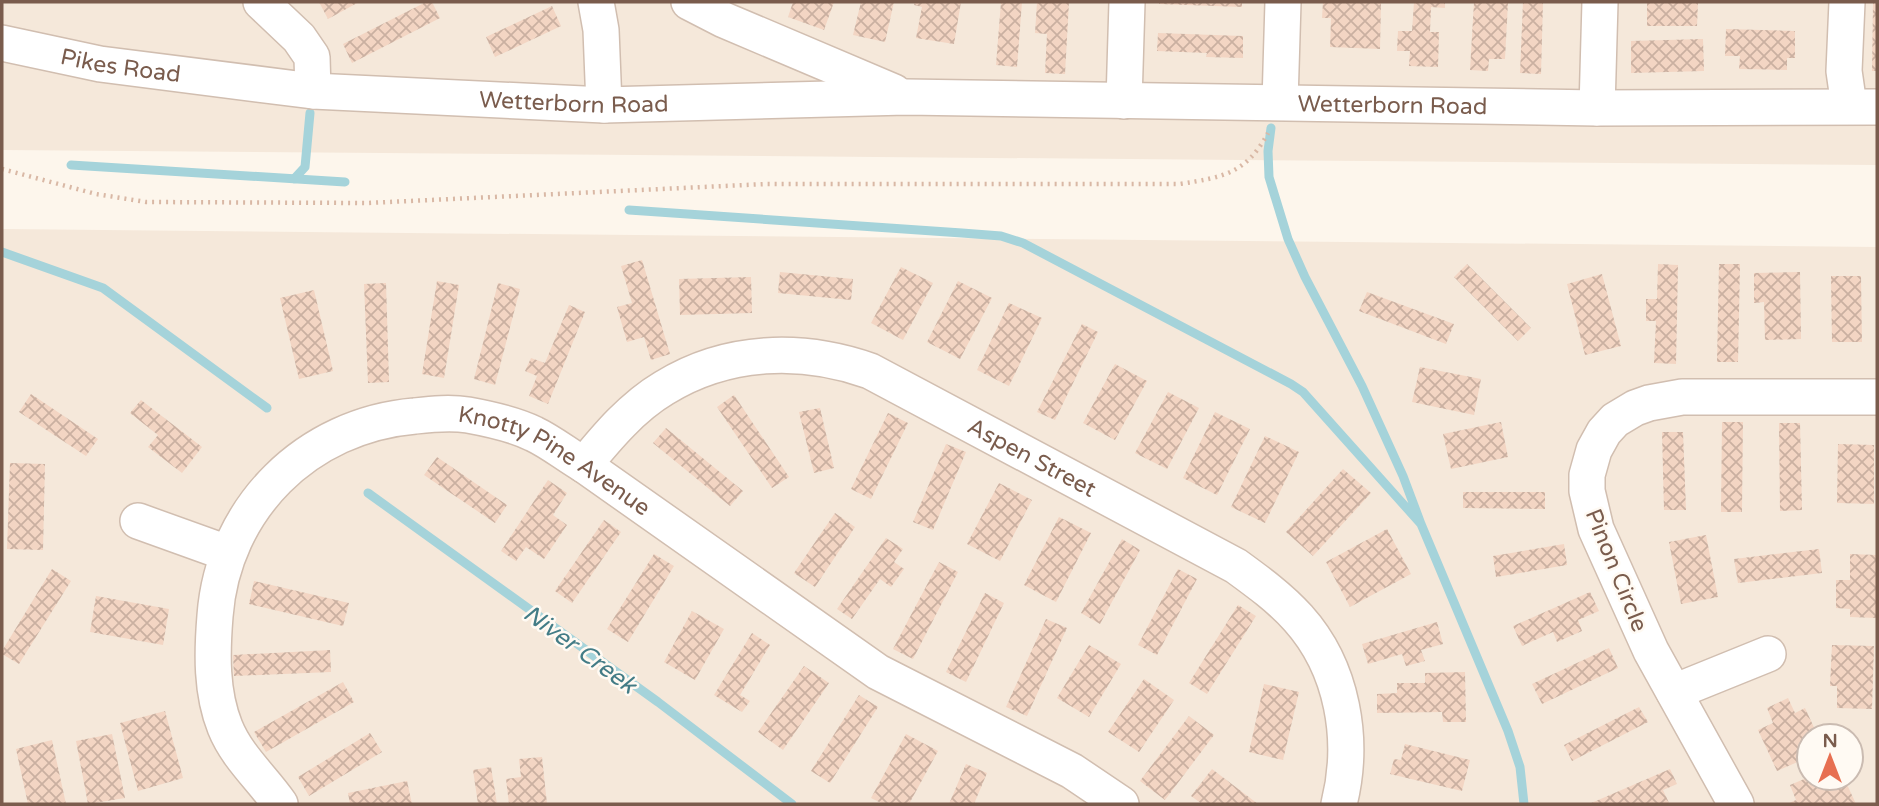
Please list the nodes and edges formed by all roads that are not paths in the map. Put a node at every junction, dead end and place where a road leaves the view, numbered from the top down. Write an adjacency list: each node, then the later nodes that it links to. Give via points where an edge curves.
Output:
1 (261, 2): 10 (street, via 312,57)
2 (596, 2): 14 (street)
3 (690, 2): 11 (street, Wetterborn Road)
4 (1127, 2): 12 (street)
5 (1283, 2): 13 (street)
6 (1601, 2): 16 (street)
7 (1847, 2): 15 (street, via 1844,71)
8 (2, 43): 9 (street, Pikes Road, via 100,64)
9 (240, 83): 10 (street, Wetterborn Road)
10 (313, 91): 14 (street, Wetterborn Road)
11 (906, 97): 12 (street, Wetterborn Road); 14 (street, Wetterborn Road)
12 (1124, 101): 13 (street, Wetterborn Road)
13 (1280, 102): 16 (street, Wetterborn Road)
14 (604, 105)
15 (1863, 106): 16 (street, Wetterborn Road)
16 (1597, 108)
17 (1877, 397): 22 (street, Pinon Circle, via 1682,397 1635,408 1604,432 1587,475 1590,507 1640,626)
18 (584, 465): 20 (street, Knotty Pine Avenue, via 534,434 466,415 379,422 347,432 294,462 257,501); 24 (street, Knotty Pine Avenue, via 878,672 1072,771); 25 (street, Aspen Street, via 629,414 699,370 736,359 811,355 870,371 1237,566 1271,592 1322,650 1336,683 1347,751)
19 (138, 521): 20 (street)
20 (227, 553): 23 (street, Knotty Pine Avenue, via 216,596 214,679 224,725 234,746)
21 (1768, 654): 22 (street)
22 (1674, 692): 26 (street, Pinon Circle)
23 (276, 803)
24 (1121, 804)
25 (1339, 804)
26 (1736, 804)

